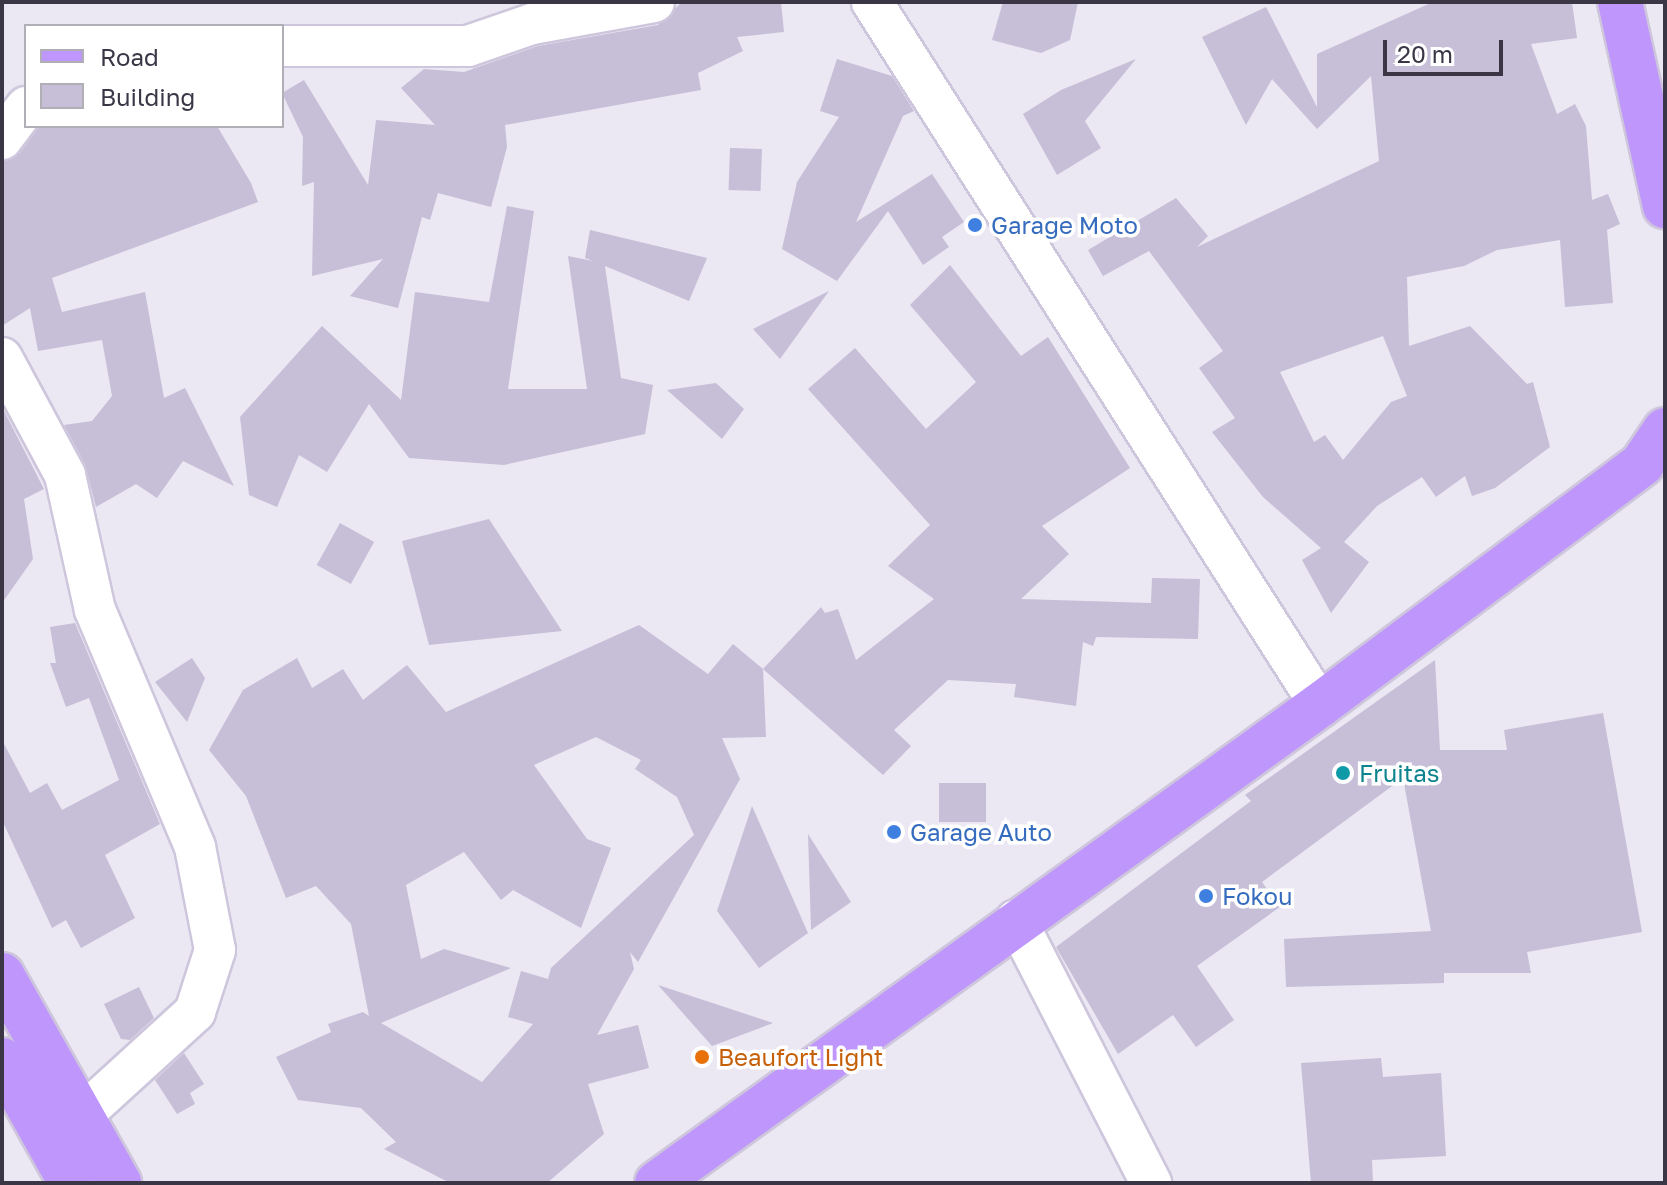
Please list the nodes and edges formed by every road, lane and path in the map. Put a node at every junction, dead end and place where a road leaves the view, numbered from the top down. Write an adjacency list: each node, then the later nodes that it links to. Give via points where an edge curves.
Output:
1 (654, 2): 4 (street, via 532,24 468,46)
2 (872, 2): 10 (street)
3 (1620, 2): 7 (main road)
4 (284, 46)
5 (24, 110): 6 (street)
6 (2, 139)
7 (1665, 206)
8 (2, 358): 14 (street, via 65,475 95,610 195,847 214,939 211,973 195,1012)
9 (1662, 437): 10 (main road, via 1642,464)
10 (1320, 705): 11 (main road)
11 (1016, 920): 17 (main road); 18 (street)
12 (2, 975): 14 (main road)
13 (2, 1060): 15 (main road)
14 (81, 1116): 16 (main road)
15 (71, 1183)
16 (119, 1183)
17 (657, 1183)
18 (1151, 1183)

